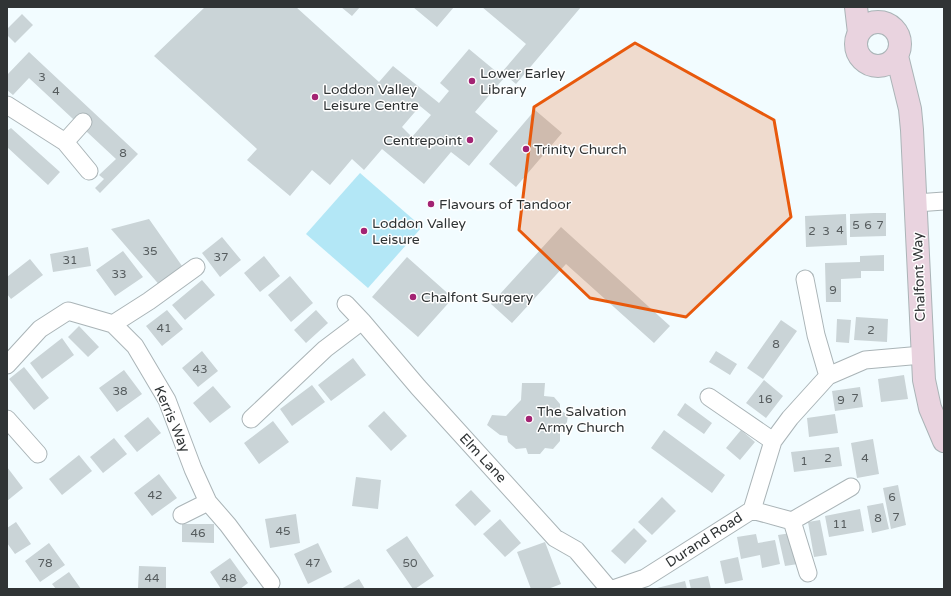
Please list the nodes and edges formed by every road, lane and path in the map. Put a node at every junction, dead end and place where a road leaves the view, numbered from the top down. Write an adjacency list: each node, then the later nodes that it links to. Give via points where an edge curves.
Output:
1 (856, 7): 3 (street)
2 (878, 15): 3 (street, via 876,22 863,27); 4 (street, via 899,36 900,50)
3 (859, 33): 5 (street, via 856,40 858,54 867,64)
4 (897, 56): 5 (street, via 892,62); 7 (street, Chalfont Way)
5 (878, 67): 7 (street)
6 (7, 105): 9 (street)
7 (910, 109): 12 (street, Chalfont Way)
8 (83, 122): 9 (street)
9 (65, 142): 10 (street)
10 (89, 170)
11 (944, 201): 12 (street)
12 (916, 203): 18 (street, Chalfont Way)
13 (196, 267): 17 (street)
14 (805, 279): 20 (street, via 816,335)
15 (346, 304): 16 (street, Elm Lane)
16 (362, 320): 23 (street, via 325,349); 34 (street, Elm Lane, via 418,388 555,538 576,550)
17 (113, 324): 19 (street, Kerris Way, via 68,311 40,329); 28 (street, Kerris Way, via 135,346 167,400)
18 (922, 355): 20 (street, Durand Road, via 865,360); 25 (street, Chalfont Way, via 930,408)
19 (7, 365)
20 (828, 376): 24 (street, Durand Road)
21 (709, 397): 24 (street)
22 (7, 419): 26 (street)
23 (252, 419)
24 (773, 441): 29 (street, Durand Road)
25 (944, 441)
26 (38, 454)
27 (851, 487): 31 (street)
28 (208, 502): 30 (street); 33 (street, Kerris Way)
29 (752, 510): 31 (street); 35 (street, Durand Road, via 645,578)
30 (182, 515)
31 (792, 520): 32 (street)
32 (808, 573)
33 (272, 583)
34 (610, 589)
35 (613, 589)

